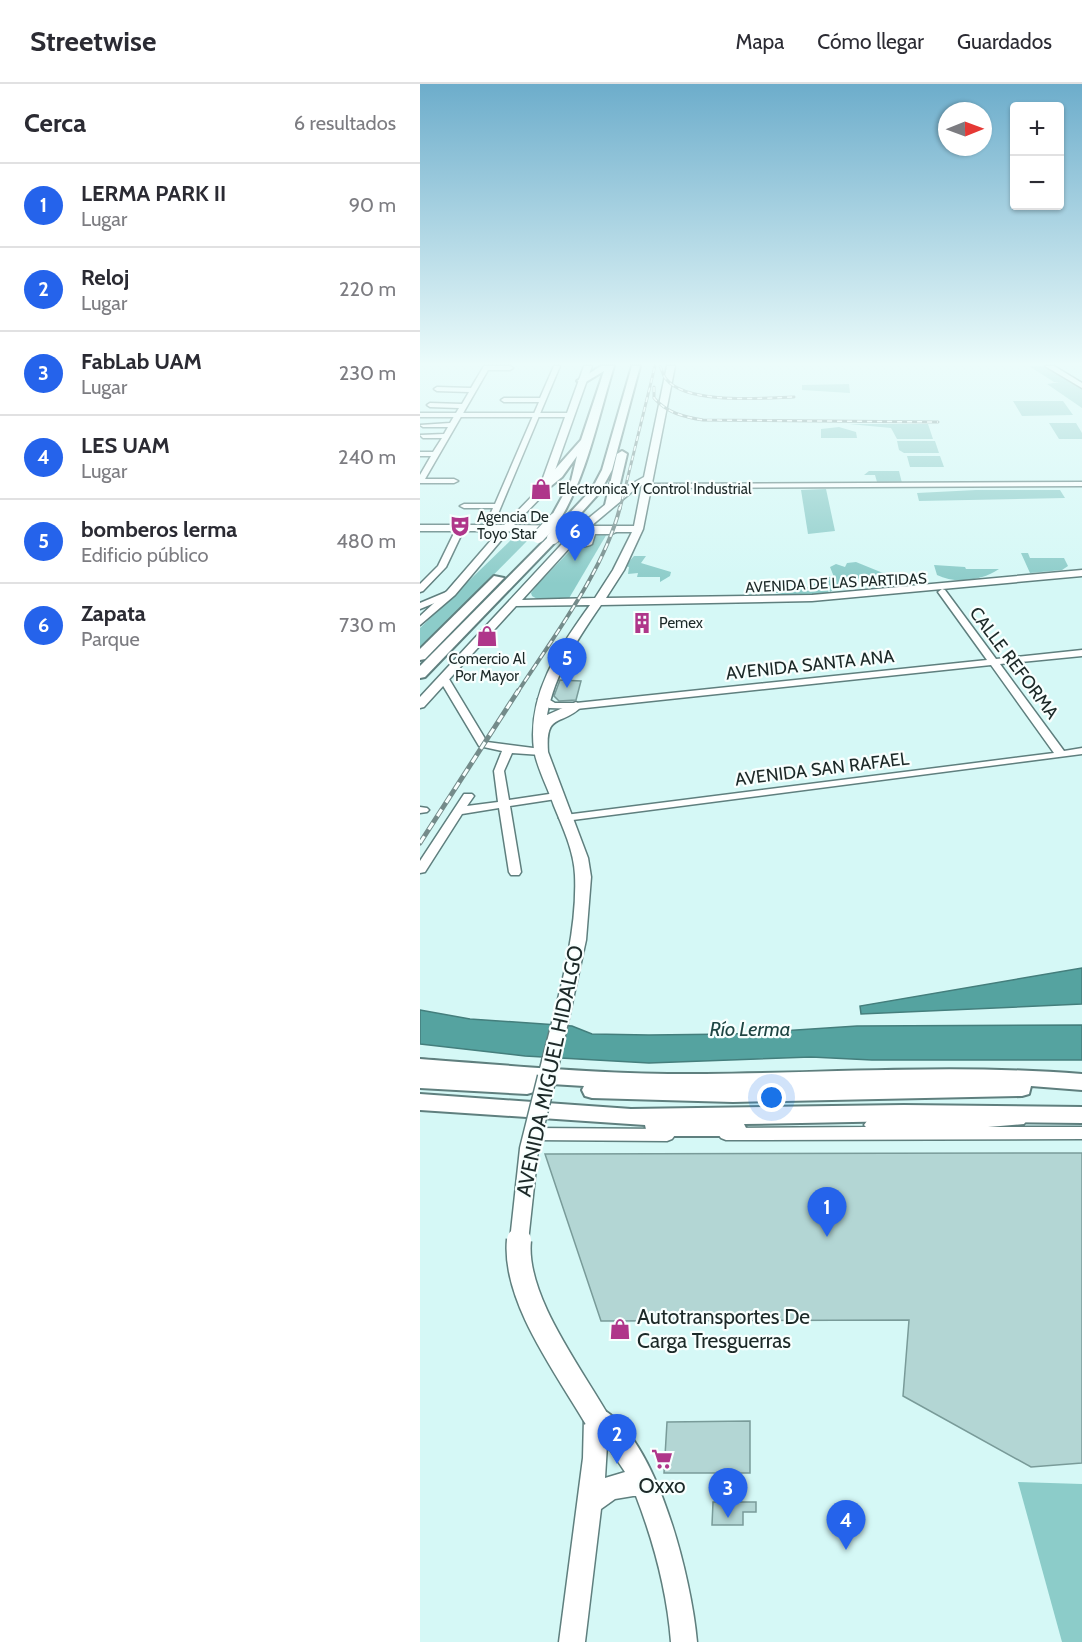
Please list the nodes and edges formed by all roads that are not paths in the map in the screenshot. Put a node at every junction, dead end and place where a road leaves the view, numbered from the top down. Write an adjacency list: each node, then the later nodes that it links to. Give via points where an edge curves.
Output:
1 (444, 439): 10 (street)
2 (525, 439): 18 (street)
3 (561, 439): 15 (main road)
4 (585, 439): 15 (highway)
5 (586, 439): 37 (highway, bridge, via 576,482 555,519)
6 (616, 439): 40 (highway, bridge, via 607,470 596,490)
7 (626, 439): 16 (highway)
8 (657, 439): 13 (main road, AVENIDA MIGUEL HIDALGO)
9 (420, 454): 10 (street)
10 (435, 454): 11 (street)
11 (420, 481): 12 (street)
12 (454, 481)
13 (648, 482): 14 (street); 16 (main road); 25 (main road, AVENIDA MIGUEL HIDALGO)
14 (1082, 484)
15 (545, 487): 19 (main road, via 532,516 540,521); 23 (main road)
16 (610, 505): 19 (main road)
17 (464, 506): 18 (street)
18 (496, 506): 22 (street)
19 (594, 518): 24 (main road)
20 (420, 528): 21 (main road)
21 (460, 528): 22 (main road); 30 (street, via 442,567)
22 (488, 528): 23 (main road)
23 (507, 528): 24 (main road); 28 (main road)
24 (582, 528): 25 (main road); 27 (main road)
25 (637, 529): 33 (main road, AVENIDA MIGUEL HIDALGO, via 631,546)
26 (612, 532): 27 (street, via 592,532 588,544)
27 (569, 542): 28 (main road, via 561,535 519,535); 34 (main road)
28 (467, 573): 31 (main road)
29 (1082, 575): 32 (main road, AVENIDA DE LAS PARTIDAS); 33 (main road, AVENIDA DE LAS PARTIDAS, via 812,598)
30 (420, 589)
31 (451, 592): 35 (street); 36 (main road)
32 (942, 592): 33 (main road, AVENIDA DE LAS PARTIDAS, via 774,604); 39 (street, CALLE REFORMA)
33 (596, 602): 34 (main road, AVENIDA DE LAS PARTIDAS); 42 (main road, AVENIDA MIGUEL HIDALGO, via 554,668)
34 (512, 603): 41 (main road)
35 (420, 606)
36 (420, 622)
37 (423, 652)
38 (1082, 653): 39 (street, AVENIDA SANTA ANA)
39 (993, 663): 44 (street, AVENIDA SANTA ANA); 49 (street, CALLE REFORMA)
40 (420, 674)
41 (444, 679): 43 (main road); 46 (street, via 483,744)
42 (543, 699): 44 (street, AVENIDA SANTA ANA, via 553,706); 45 (main road, AVENIDA MIGUEL HIDALGO)
43 (420, 704)
44 (576, 706): 45 (main road, via 551,718)
45 (538, 736): 48 (main road, AVENIDA MIGUEL HIDALGO)
46 (508, 749): 48 (street); 52 (street, via 499,771)
47 (1082, 751): 49 (street, AVENIDA SAN RAFAEL)
48 (541, 752): 51 (main road, AVENIDA MIGUEL HIDALGO)
49 (1060, 753): 54 (street, AVENIDA SAN RAFAEL)
50 (468, 796): 53 (street)
51 (556, 796): 52 (street); 54 (main road, AVENIDA MIGUEL HIDALGO)
52 (505, 804): 53 (street); 56 (street)
53 (459, 811): 55 (street)
54 (565, 818): 58 (main road, AVENIDA MIGUEL HIDALGO, via 581,858 583,889 578,940)
55 (421, 869)
56 (515, 872)
57 (420, 1067): 58 (highway)
58 (547, 1077): 60 (highway, via 703,1082 980,1076); 68 (main road, AVENIDA MIGUEL HIDALGO, bridge)
59 (420, 1080): 61 (highway, via 733,1094)
60 (1082, 1082)
61 (1082, 1088)
62 (420, 1102): 64 (highway, via 631,1117)
63 (420, 1112): 66 (highway, via 644,1128)
64 (1036, 1115): 65 (highway); 66 (street, via 1001,1122)
65 (1082, 1115)
66 (736, 1128)
67 (1082, 1133): 68 (street)
68 (533, 1134): 69 (main road, AVENIDA MIGUEL HIDALGO, bridge, via 520,1214 518,1248 523,1277 535,1313)
69 (596, 1418): 70 (main road, AVENIDA MIGUEL HIDALGO, via 609,1425); 71 (main road)
70 (642, 1484): 71 (main road, via 608,1487); 73 (main road, AVENIDA MIGUEL HIDALGO, via 667,1545 680,1596)
71 (589, 1504): 72 (main road)
72 (572, 1642)
73 (684, 1642)

